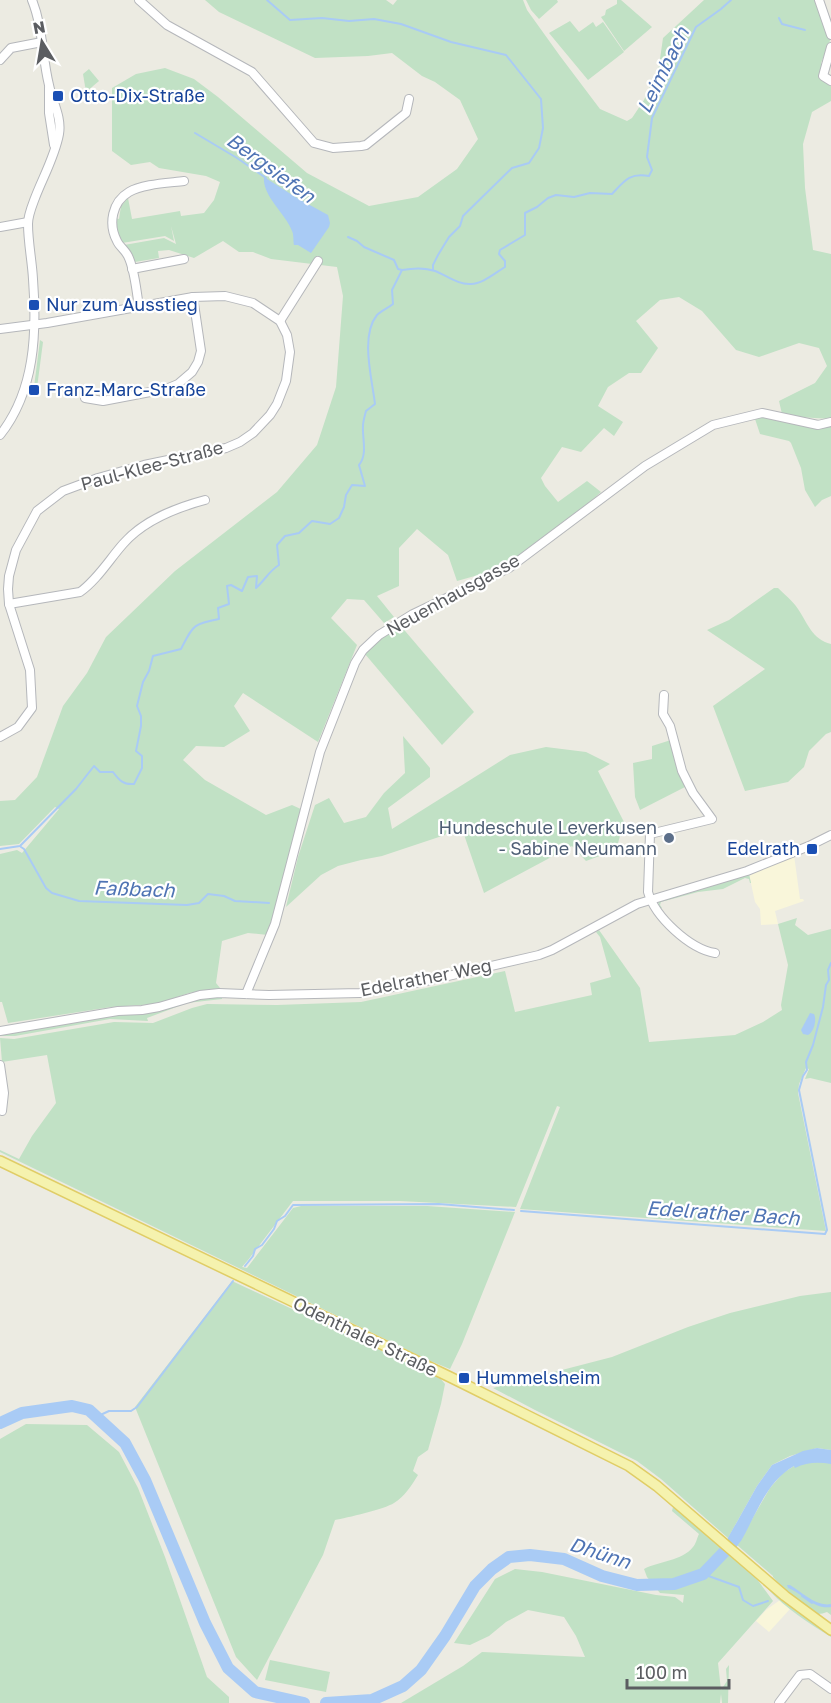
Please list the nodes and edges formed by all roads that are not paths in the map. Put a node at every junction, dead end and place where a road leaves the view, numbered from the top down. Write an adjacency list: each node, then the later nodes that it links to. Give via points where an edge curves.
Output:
1 (32, 0): 5 (street)
2 (139, 0): 9 (street, via 167,26 252,72 314,143 333,148 366,144 406,113)
3 (819, 0): 4 (street)
4 (831, 35)
5 (42, 42): 7 (street, via 11,48); 11 (street, via 55,149)
6 (831, 47): 8 (street, via 823,76)
7 (0, 60)
8 (831, 81)
9 (409, 99)
10 (184, 181): 15 (street, via 129,191 115,207 114,233)
11 (28, 222): 12 (street); 19 (street)
12 (0, 227)
13 (184, 259): 15 (street)
14 (318, 261): 18 (street)
15 (132, 268): 17 (street)
16 (193, 297): 17 (street); 18 (street, via 225,296 253,303); 21 (street, via 201,351 192,372 166,389 103,401)
17 (139, 306): 19 (street)
18 (280, 321): 25 (street, Paul-Klee-Straße, via 290,352 288,369 282,393 270,415 253,433 226,448 144,465 63,491 38,511 16,550 9,576)
19 (35, 324): 20 (street); 23 (street, via 24,390 11,421)
20 (0, 329)
21 (85, 398)
22 (831, 423): 31 (street, Neuenhausgasse, via 818,425 762,412 713,425 645,466 509,568 413,614 363,650 320,752 275,924)
23 (0, 435)
24 (205, 500): 25 (street, via 145,525 80,592)
25 (9, 604): 27 (street, Paul-Klee-Straße, via 30,670 32,708 18,727)
26 (664, 695): 29 (street, via 663,714 682,771 712,819 650,834)
27 (0, 737)
28 (831, 835): 29 (street, Edelrather Weg, via 747,871)
29 (650, 900): 30 (street, via 674,931 704,951); 31 (street, Edelrather Weg, via 552,950 431,980 360,993)
30 (715, 953)
31 (246, 994): 32 (street, Edelrather Weg, via 200,994 159,1007)
32 (0, 1031)
33 (0, 1065): 34 (street)
34 (2, 1111)
35 (0, 1161): 36 (main road, Odenthaler Straße, via 629,1466)
36 (831, 1630)
37 (831, 1689): 38 (street, via 810,1674 800,1675)
38 (779, 1703)

